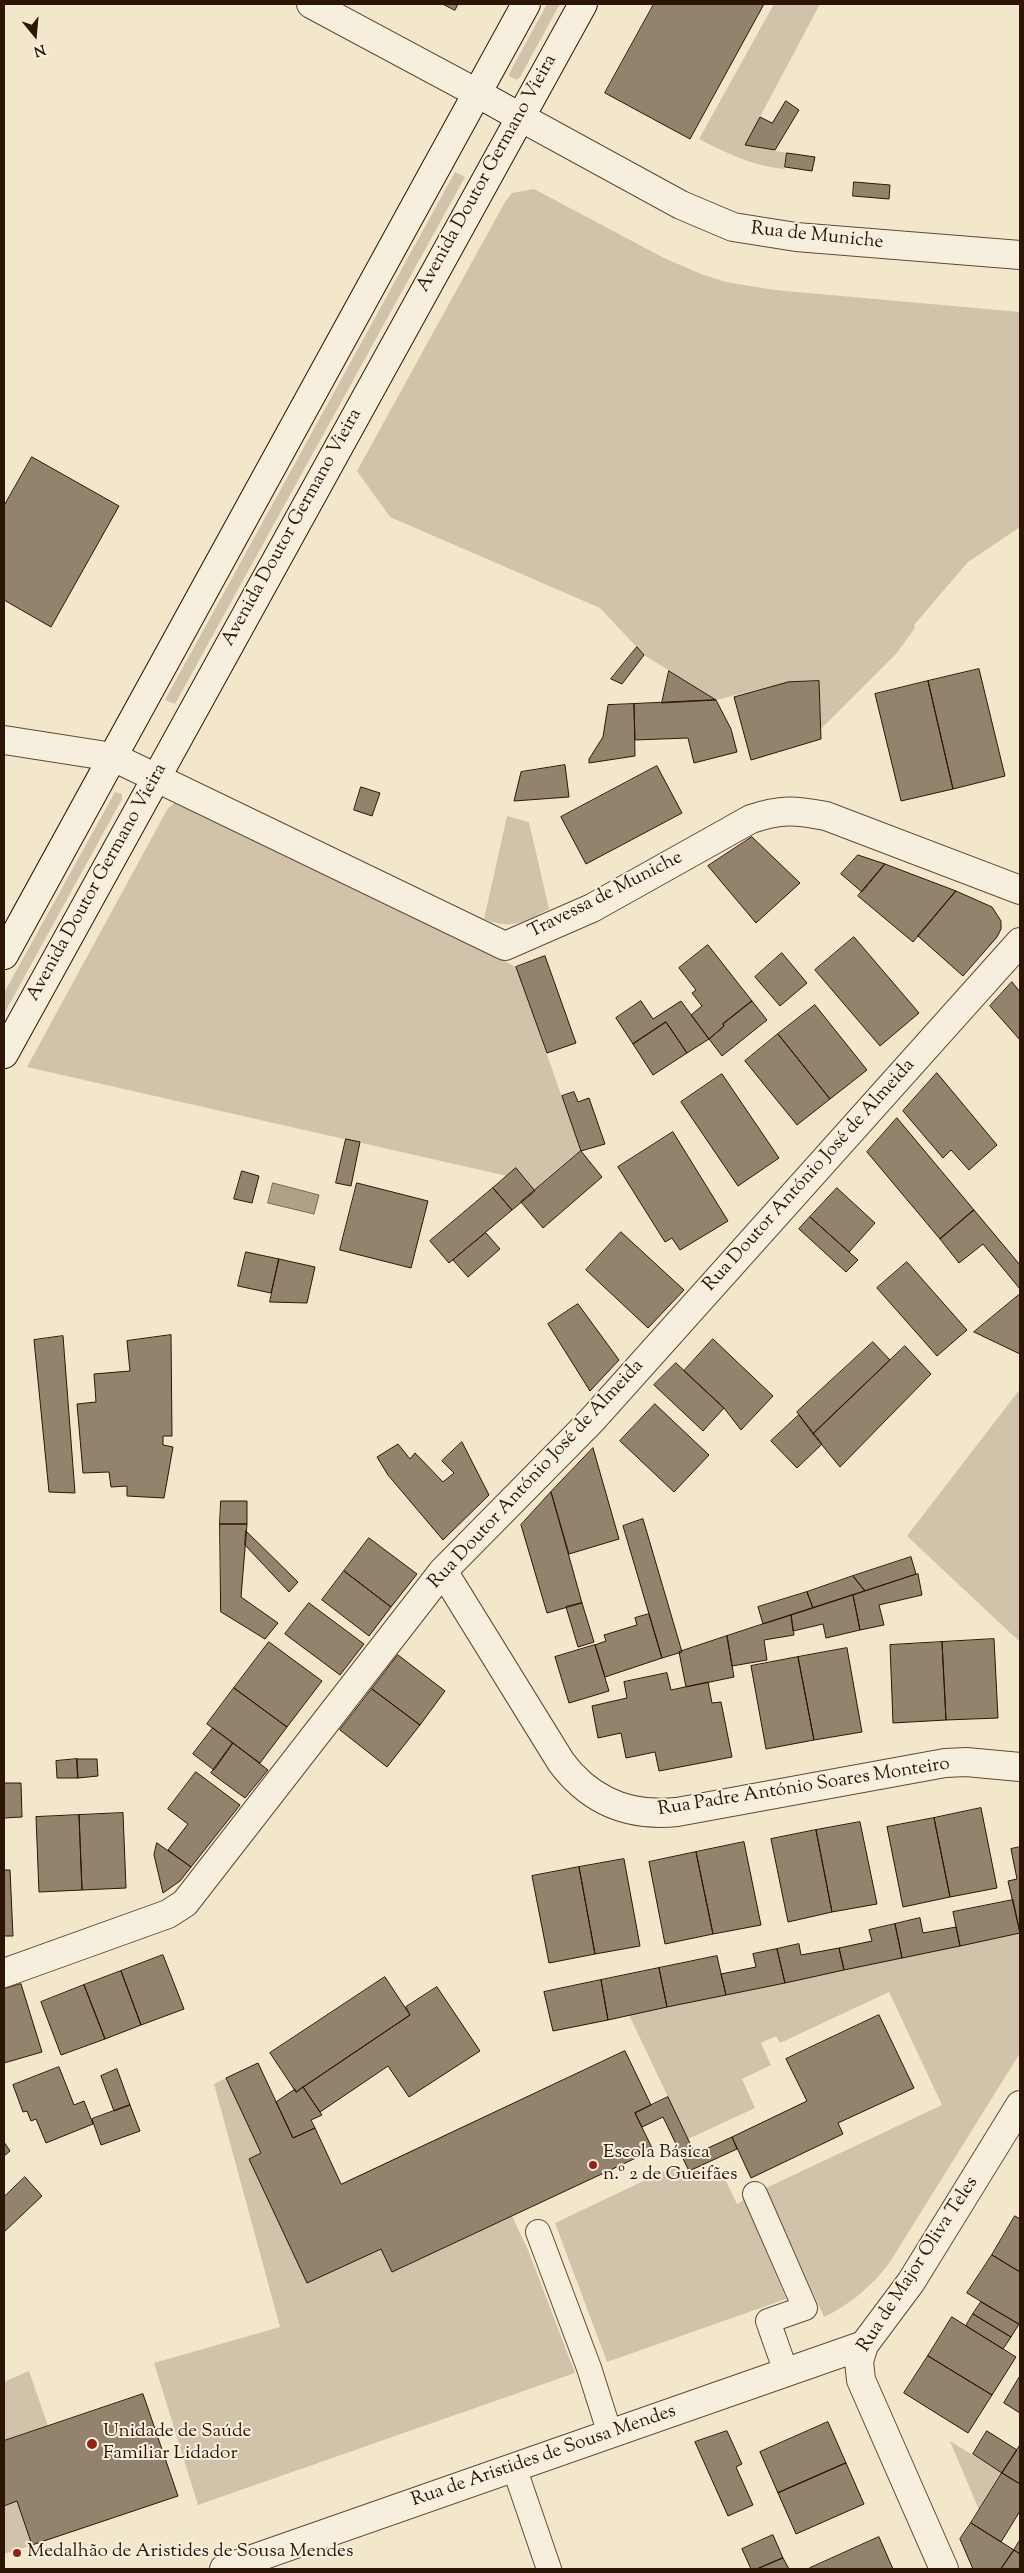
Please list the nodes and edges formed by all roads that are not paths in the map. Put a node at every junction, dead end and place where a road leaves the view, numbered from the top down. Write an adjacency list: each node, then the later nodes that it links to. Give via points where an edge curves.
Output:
1 (311, 4): 4 (street, Rua de Muniche)
2 (526, 4): 4 (street)
3 (582, 4): 5 (street, Avenida Doutor Germano Vieira)
4 (478, 93): 5 (street, Rua de Muniche); 8 (street)
5 (520, 117): 6 (street, Rua de Muniche, via 682,205 733,227 796,237); 9 (street, Avenida Doutor Germano Vieira)
6 (1020, 255)
7 (4, 740): 8 (street, Travessa de Muniche)
8 (113, 757): 9 (street, Travessa de Muniche); 12 (street)
9 (156, 777): 10 (street, Travessa de Muniche, via 505,946 592,908 730,830 775,811 801,811 826,816); 13 (street, Avenida Doutor Germano Vieira)
10 (1020, 890)
11 (1020, 942): 14 (street, Rua Doutor António José de Almeida, via 592,1420)
12 (4, 955)
13 (4, 1054)
14 (443, 1571): 15 (street, Rua Padre António Soares Monteiro, via 572,1778 618,1807 646,1813 677,1812 944,1763); 16 (street, Rua Doutor António José de Almeida, via 186,1903 168,1914)
15 (1020, 1767)
16 (4, 1972)
17 (1020, 2105): 20 (street, Rua de Major Oliva Teles, via 911,2282)
18 (755, 2194): 21 (lane, via 805,2308 768,2321)
19 (538, 2232): 22 (lane)
20 (864, 2345): 21 (street, Rua de Aristides de Sousa Mendes); 26 (street, Rua de Major Oliva Teles, via 859,2361 861,2380)
21 (786, 2372): 22 (street, Rua de Aristides de Sousa Mendes)
22 (610, 2434): 23 (street, Rua de Aristides de Sousa Mendes)
23 (514, 2468): 24 (street, Rua de Aristides de Sousa Mendes); 25 (lane)
24 (224, 2569)
25 (549, 2569)
26 (944, 2569)

